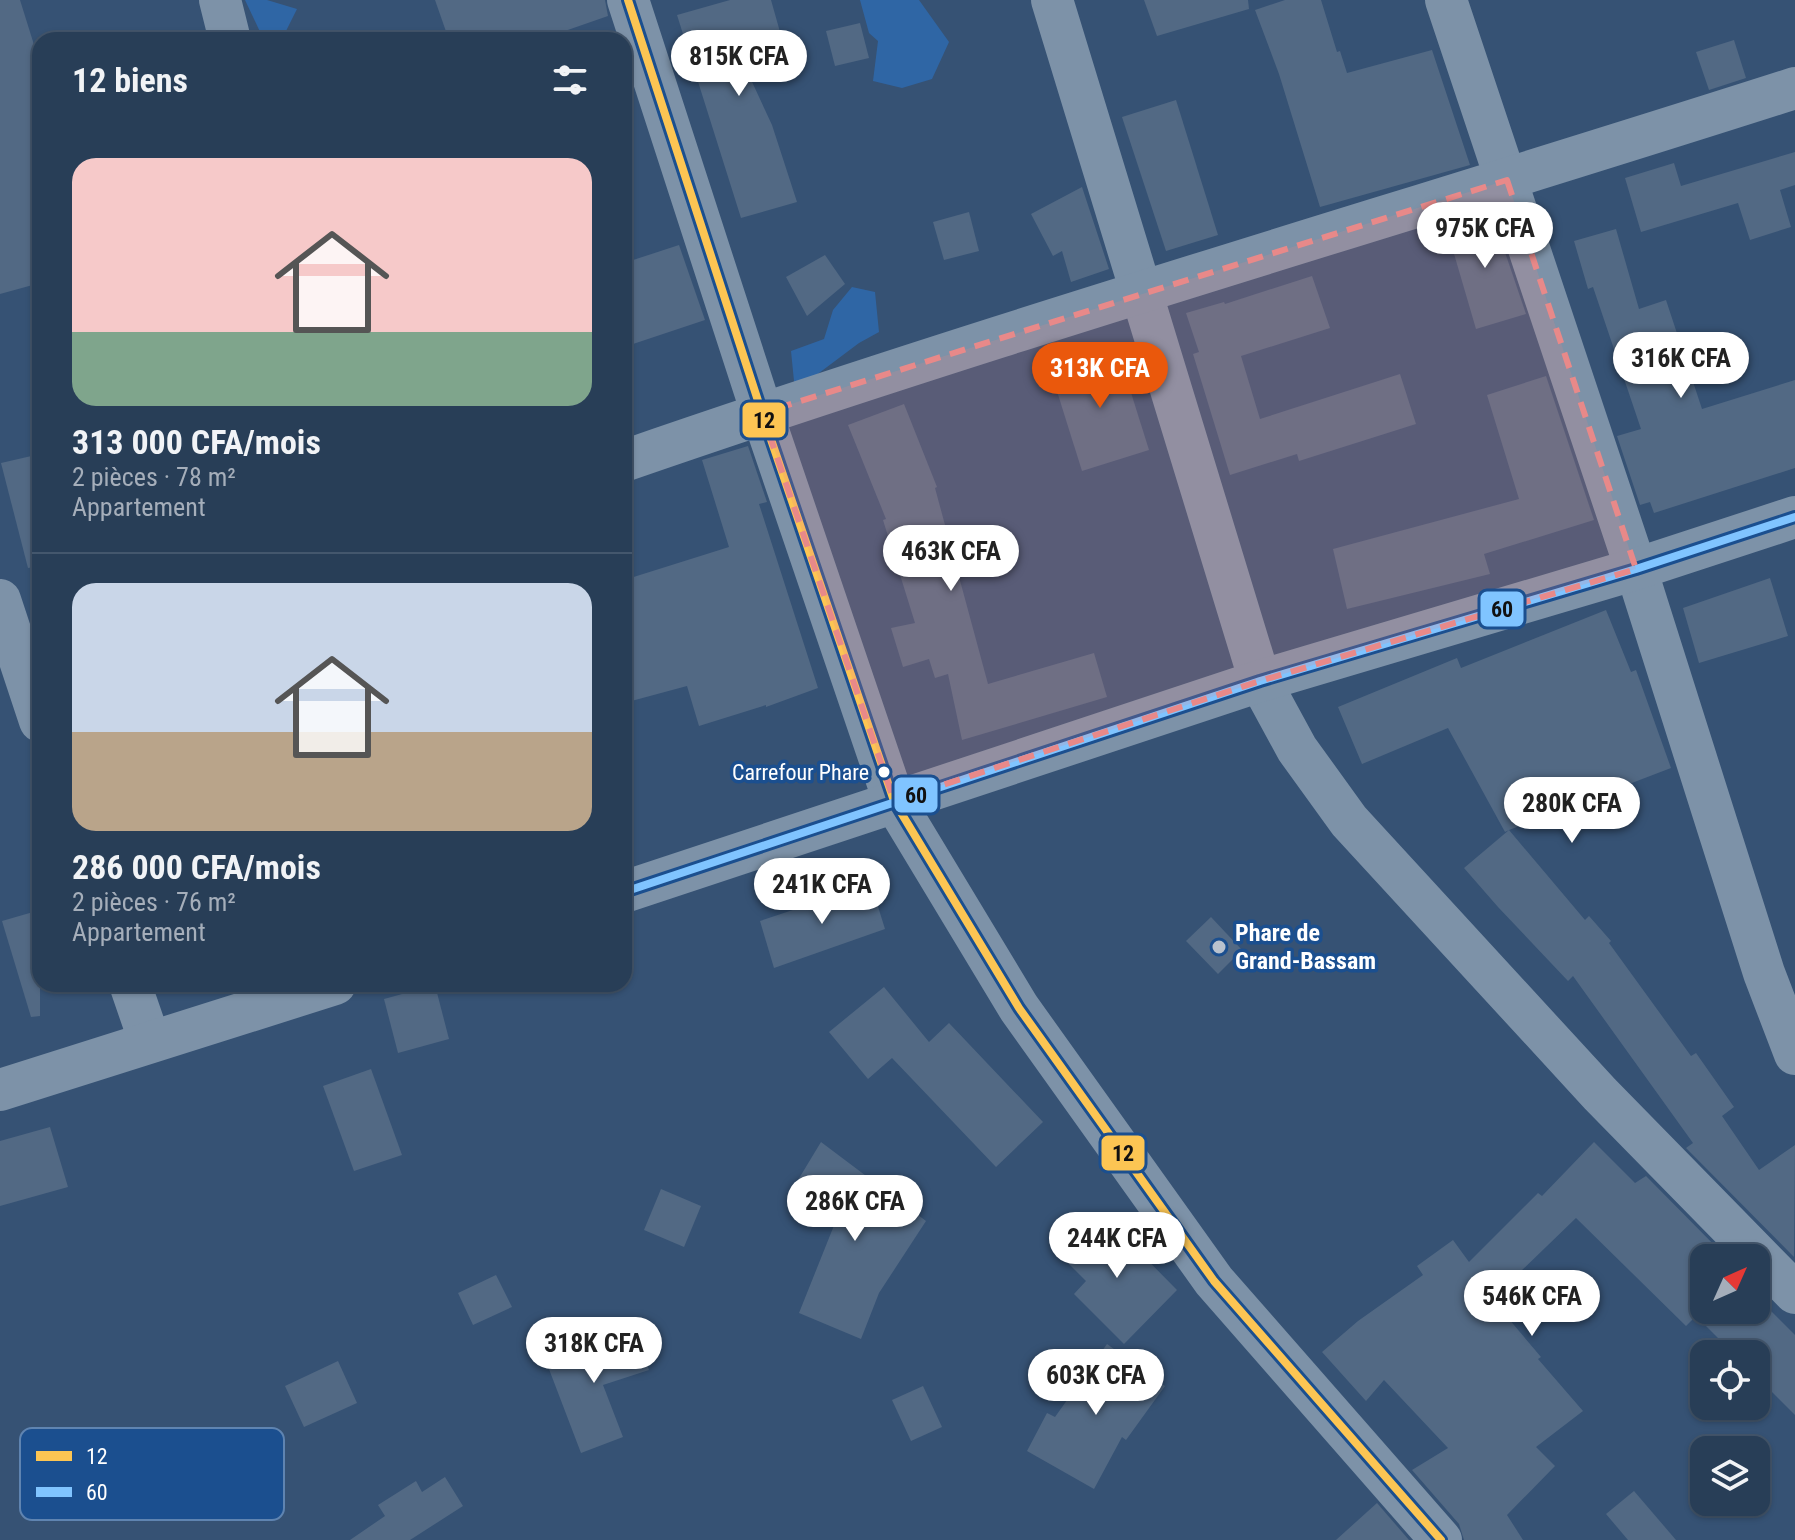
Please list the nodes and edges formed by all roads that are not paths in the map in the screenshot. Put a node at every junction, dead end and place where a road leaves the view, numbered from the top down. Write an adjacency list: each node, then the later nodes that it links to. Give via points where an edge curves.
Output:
1 (220, 0): 5 (street)
2 (628, 0): 9 (street)
3 (1052, 0): 8 (street)
4 (1446, 0): 7 (street)
5 (228, 32)
6 (1795, 88): 7 (street)
7 (1507, 180): 8 (street); 12 (street)
8 (1143, 292): 9 (street); 15 (street)
9 (762, 413): 10 (street); 16 (street)
10 (632, 458)
11 (1795, 517): 12 (street)
12 (1636, 569): 15 (street); 21 (street, via 1764,973)
13 (0, 600): 14 (street)
14 (29, 653)
15 (1260, 681): 16 (street); 23 (street, via 1297,749 1349,821 1600,1094)
16 (894, 801): 17 (street); 24 (street, via 1019,1008 1214,1281)
17 (632, 889)
18 (133, 992): 20 (street)
19 (309, 992): 20 (street)
20 (150, 1042): 22 (street)
21 (1795, 1054)
22 (0, 1090)
23 (1795, 1293)
24 (1441, 1540)

